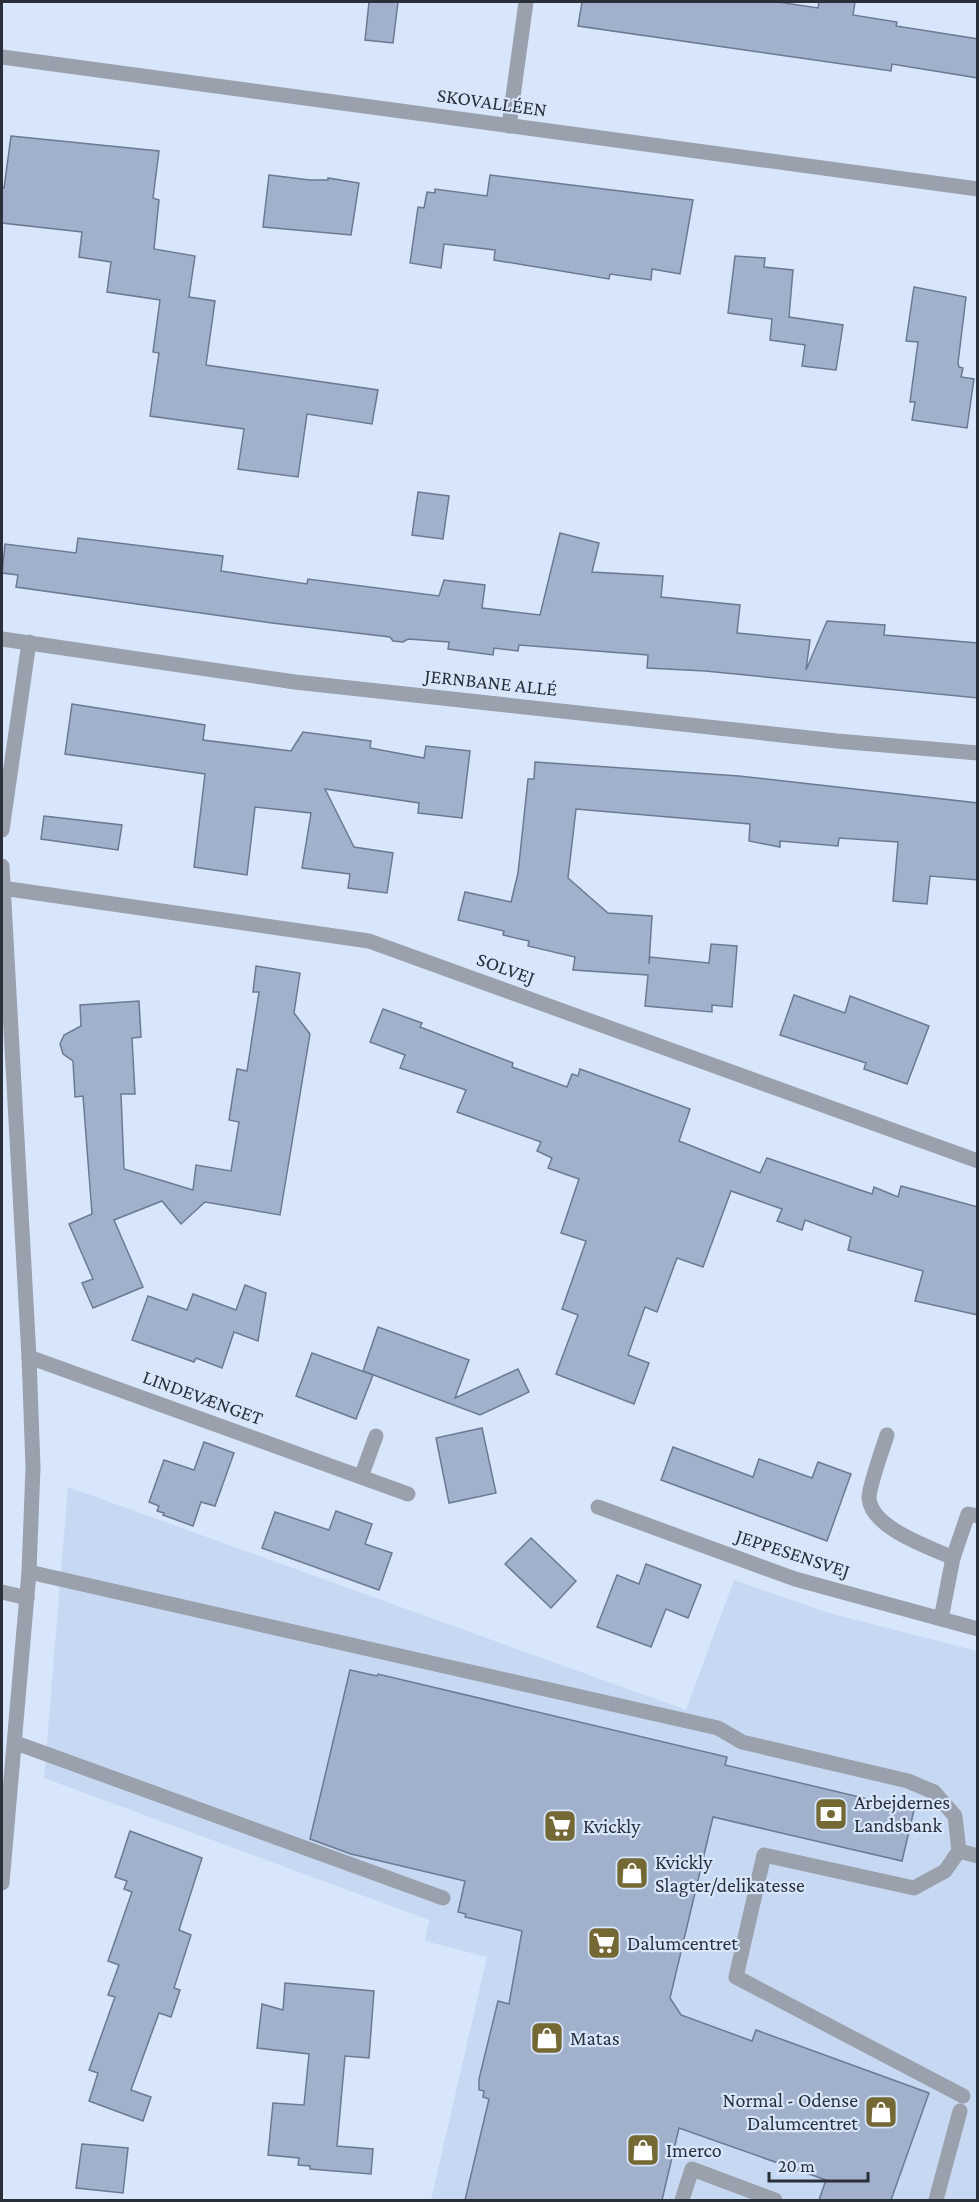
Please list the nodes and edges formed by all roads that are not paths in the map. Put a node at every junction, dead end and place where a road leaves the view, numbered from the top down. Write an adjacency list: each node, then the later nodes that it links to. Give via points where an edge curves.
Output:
1 (526, 2): 3 (street)
2 (2, 57): 3 (street, SKOVALLÉEN)
3 (509, 126): 4 (street, SKOVALLÉEN)
4 (978, 189)
5 (2, 639): 6 (street, JERNBANE ALLÉ)
6 (30, 642): 7 (street, JERNBANE ALLÉ, via 295,682); 8 (street)
7 (978, 753)
8 (2, 830)
9 (2, 866): 10 (street)
10 (2, 888): 11 (street); 12 (street, SOLVEJ, via 369,941)
11 (5, 1008): 13 (street)
12 (978, 1161)
13 (29, 1357): 16 (street, LINDEVÆNGET); 21 (street, via 33,1467)
14 (887, 1435): 20 (street, via 869,1497 876,1515 898,1533)
15 (376, 1436): 16 (street)
16 (362, 1477): 17 (street, LINDEVÆNGET)
17 (408, 1494)
18 (598, 1507): 24 (street, JEPPESENSVEJ, via 795,1578)
19 (978, 1516): 20 (street, via 968,1514)
20 (953, 1558): 24 (street)
21 (29, 1572): 23 (street); 27 (street, via 718,1728 742,1742 908,1781 934,1792 955,1816)
22 (2, 1592): 23 (street)
23 (27, 1598): 26 (street)
24 (941, 1619): 25 (street, JEPPESENSVEJ)
25 (978, 1629)
26 (16, 1743): 29 (street); 30 (street)
27 (959, 1851): 28 (street); 33 (street, via 945,1871 914,1888 764,1855 736,1977 961,2103)
28 (978, 1856)
29 (2, 1883)
30 (443, 1898)
31 (682, 2200): 32 (street, via 692,2169)
32 (775, 2200)
33 (936, 2200)

